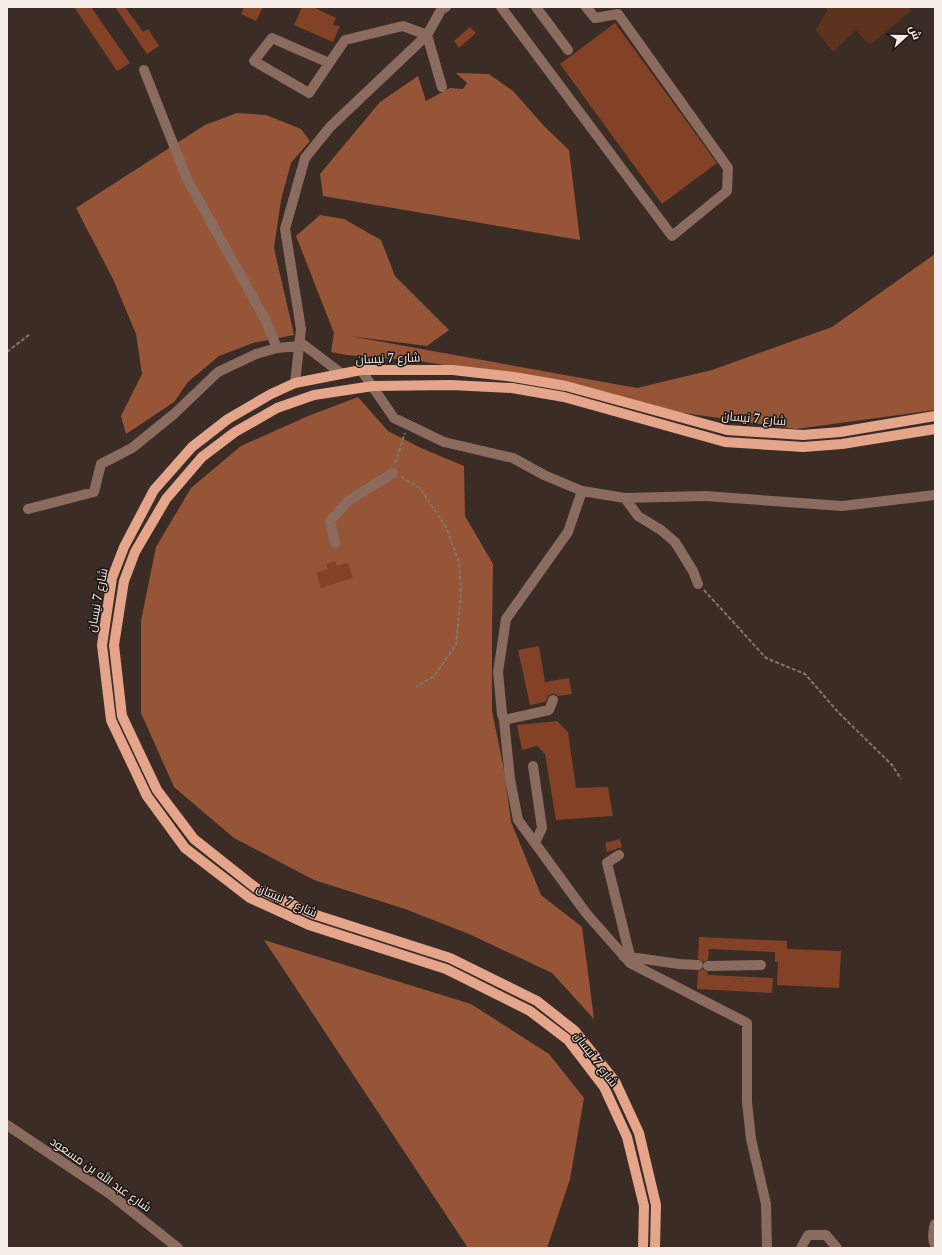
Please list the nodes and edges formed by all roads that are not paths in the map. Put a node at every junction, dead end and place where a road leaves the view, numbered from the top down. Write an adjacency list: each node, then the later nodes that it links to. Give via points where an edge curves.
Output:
1 (501, 7): 3 (street, via 672,236 727,191 728,168 618,14 595,18)
2 (536, 7): 6 (street)
3 (586, 7)
4 (442, 8): 5 (street)
5 (427, 35): 7 (street, via 403,26 345,40); 9 (street); 10 (street, via 330,127 305,158 285,229 302,329)
6 (568, 50)
7 (329, 63): 7 (street, via 309,93 254,62 272,38)
8 (144, 70): 11 (street, via 187,179 265,319)
9 (442, 87)
10 (300, 344): 11 (street); 13 (street); 14 (street)
11 (277, 348): 22 (street, via 256,354 218,372 174,414 132,448 101,464 94,492)
12 (361, 370): 13 (main road, شارع 7 نيسان); 15 (street); 16 (main road, شارع 7 نيسان, via 453,370 514,376 566,386 727,430 818,434)
13 (342, 374): 14 (main road, شارع 7 نيسان)
14 (295, 383): 36 (main road, شارع 7 نيسان, via 271,394 216,428 192,447 154,490 124,547 112,578 102,645 111,720 147,796 185,848 250,898 309,925 446,969 530,1011 568,1040 604,1087 627,1137 644,1206)
15 (373, 386): 17 (main road, شارع 7 نيسان, via 451,385 512,388 564,398 725,442 803,447 842,444); 19 (street, via 394,418 444,442 513,458); 37 (main road, شارع 7 نيسان, via 314,395 277,408 235,432 202,457 166,499 135,552 124,581 114,645 122,716 157,790 194,839 256,888 313,914 450,958 536,1000 575,1031 614,1081 639,1133 656,1205)
16 (935, 416)
17 (935, 429)
18 (393, 473): 23 (street, via 348,501 330,521)
19 (582, 491): 21 (street); 26 (street, via 568,532 506,619 498,672)
20 (935, 495): 21 (street, via 842,506 705,496)
21 (625, 498): 24 (street, via 638,516 661,530 674,542 693,571)
22 (28, 510)
23 (335, 543)
24 (698, 584)
25 (553, 700): 26 (street, via 549,710)
26 (504, 720): 28 (street, via 510,779 518,820)
27 (533, 766): 28 (street, via 542,828)
28 (535, 843): 30 (street, via 586,913)
29 (619, 856): 30 (street, via 607,863)
30 (626, 956): 31 (street, via 679,964); 38 (street, via 630,963 747,1023 747,1102 751,1139 766,1204)
31 (761, 965)
32 (7, 1124): 35 (street, شارع عبد الله بن مسعود, via 110,1194)
33 (935, 1224): 34 (street)
34 (935, 1246)
35 (178, 1248)
36 (643, 1248)
37 (655, 1248)
38 (767, 1248)
39 (801, 1248): 40 (street, via 808,1235 826,1235)
40 (837, 1248)

